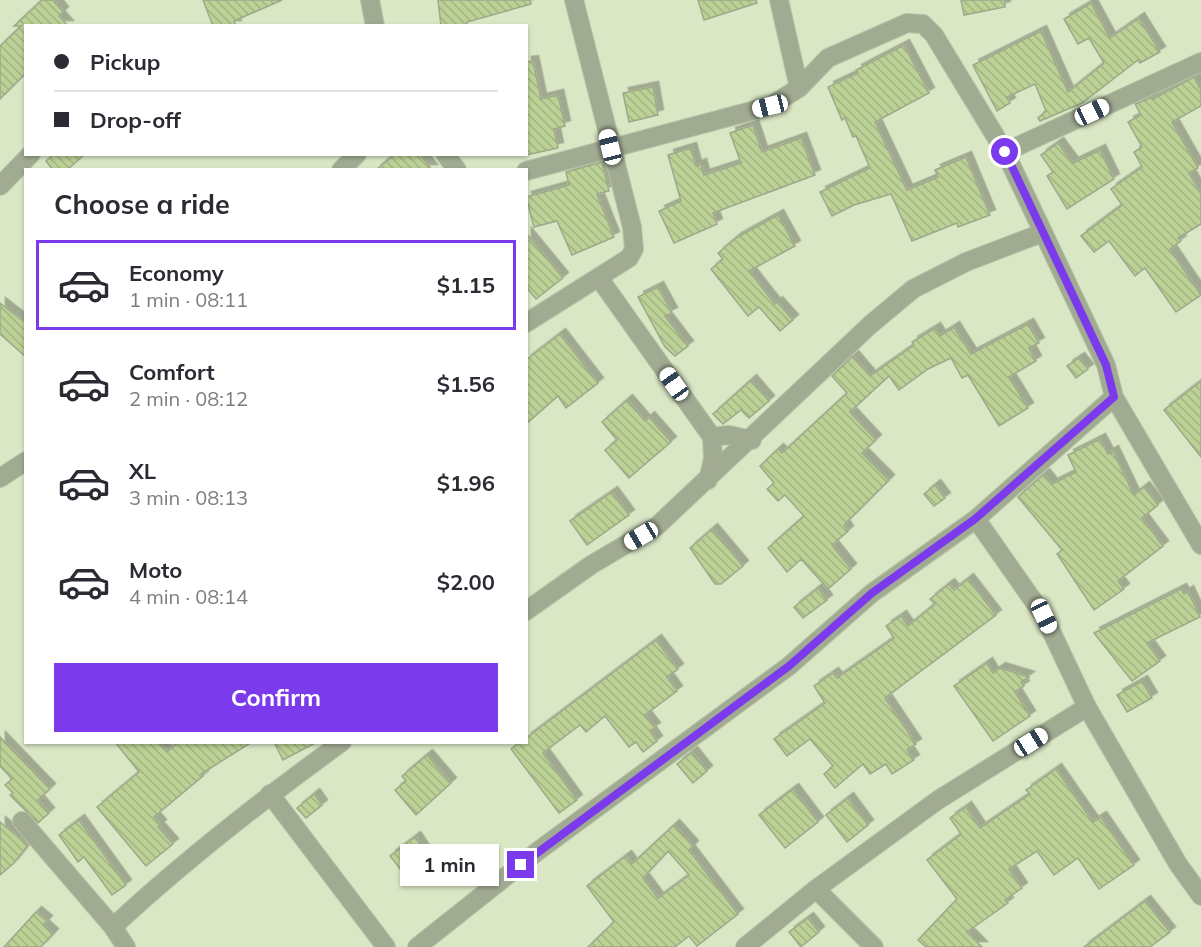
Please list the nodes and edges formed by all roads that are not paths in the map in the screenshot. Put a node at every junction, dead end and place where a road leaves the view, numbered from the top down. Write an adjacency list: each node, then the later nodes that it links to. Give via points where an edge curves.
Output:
1 (370, 0): 4 (street)
2 (574, 0): 7 (street)
3 (779, 0): 6 (street)
4 (375, 24)
5 (1201, 62): 8 (street)
6 (799, 88): 7 (street, via 770,106); 8 (street, via 828,58 907,23 923,24 934,34)
7 (610, 147): 12 (street); 15 (street, via 632,227 634,249 628,258)
8 (1005, 152): 14 (street)
9 (29, 156): 13 (street)
10 (355, 156): 11 (street)
11 (343, 168)
12 (528, 170)
13 (0, 186)
14 (1042, 233): 17 (street, via 1106,365); 19 (street, via 966,262 913,289 870,325)
15 (599, 278): 16 (street); 18 (street)
16 (528, 322)
17 (1114, 397): 23 (street); 24 (street)
18 (712, 437): 19 (street, via 729,435); 22 (street, via 713,459)
19 (752, 440): 22 (street)
20 (24, 462): 21 (street)
21 (0, 478)
22 (708, 480): 25 (street, via 657,526)
23 (975, 519): 26 (street, via 1044,616); 35 (street, via 872,593 789,666 538,851)
24 (1201, 545)
25 (528, 609)
26 (1087, 708): 30 (street, via 938,800); 31 (street, via 1178,864)
27 (339, 744): 28 (street)
28 (270, 794): 32 (street); 34 (street)
29 (22, 821): 32 (street)
30 (816, 889): 36 (street); 37 (street)
31 (1201, 896)
32 (113, 927): 33 (street)
33 (126, 947)
34 (386, 947)
35 (417, 947)
36 (745, 947)
37 (874, 947)

